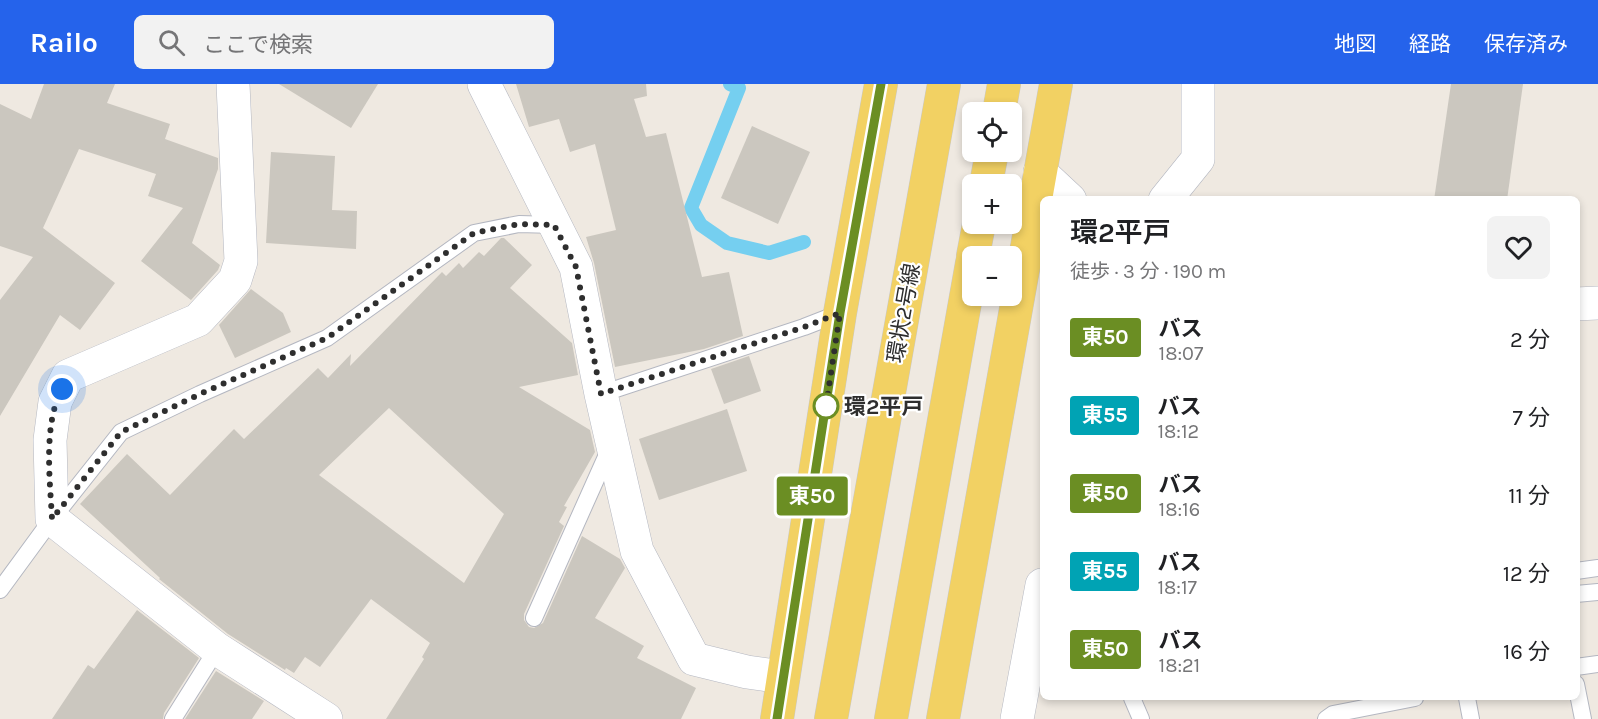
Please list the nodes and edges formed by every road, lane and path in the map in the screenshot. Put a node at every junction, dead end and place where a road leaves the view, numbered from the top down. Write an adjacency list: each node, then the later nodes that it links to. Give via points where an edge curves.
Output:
1 (233, 84): 19 (street, via 241,261 235,280 198,320 68,376 55,402 51,430)
2 (484, 84): 12 (street)
3 (881, 84): 16 (main road)
4 (944, 84): 38 (main road, 環状2号線)
5 (1004, 84): 8 (main road)
6 (1055, 84): 9 (main road)
7 (1198, 84): 11 (street, via 1198,159)
8 (1001, 102)
9 (1040, 172): 10 (street); 40 (main road)
10 (1066, 196)
11 (1168, 196)
12 (554, 225): 17 (street, via 576,267); 19 (lane, via 519,224 474,233 327,338 121,432)
13 (1598, 303): 14 (street)
14 (1580, 304)
15 (964, 306): 39 (main road)
16 (840, 313): 17 (lane); 30 (main road)
17 (601, 394): 18 (street)
18 (612, 444): 26 (lane); 30 (street, via 637,551 694,659)
19 (52, 519): 22 (lane); 27 (street)
20 (1598, 568): 21 (lane)
21 (1580, 570)
22 (0, 590)
23 (1598, 592): 24 (lane)
24 (1580, 594)
25 (1040, 606): 41 (street)
26 (534, 618)
27 (217, 649): 35 (lane); 36 (street)
28 (1598, 664): 29 (lane)
29 (1580, 666)
30 (783, 677): 37 (main road)
31 (1133, 700): 42 (lane)
32 (1405, 700): 43 (lane, via 1333,714)
33 (1467, 700): 44 (lane)
34 (1579, 700): 45 (lane)
35 (172, 719)
36 (326, 719)
37 (777, 719)
38 (831, 719)
39 (891, 719)
40 (943, 719)
41 (1017, 719)
42 (1141, 719)
43 (1326, 719)
44 (1471, 719)
45 (1583, 719)

